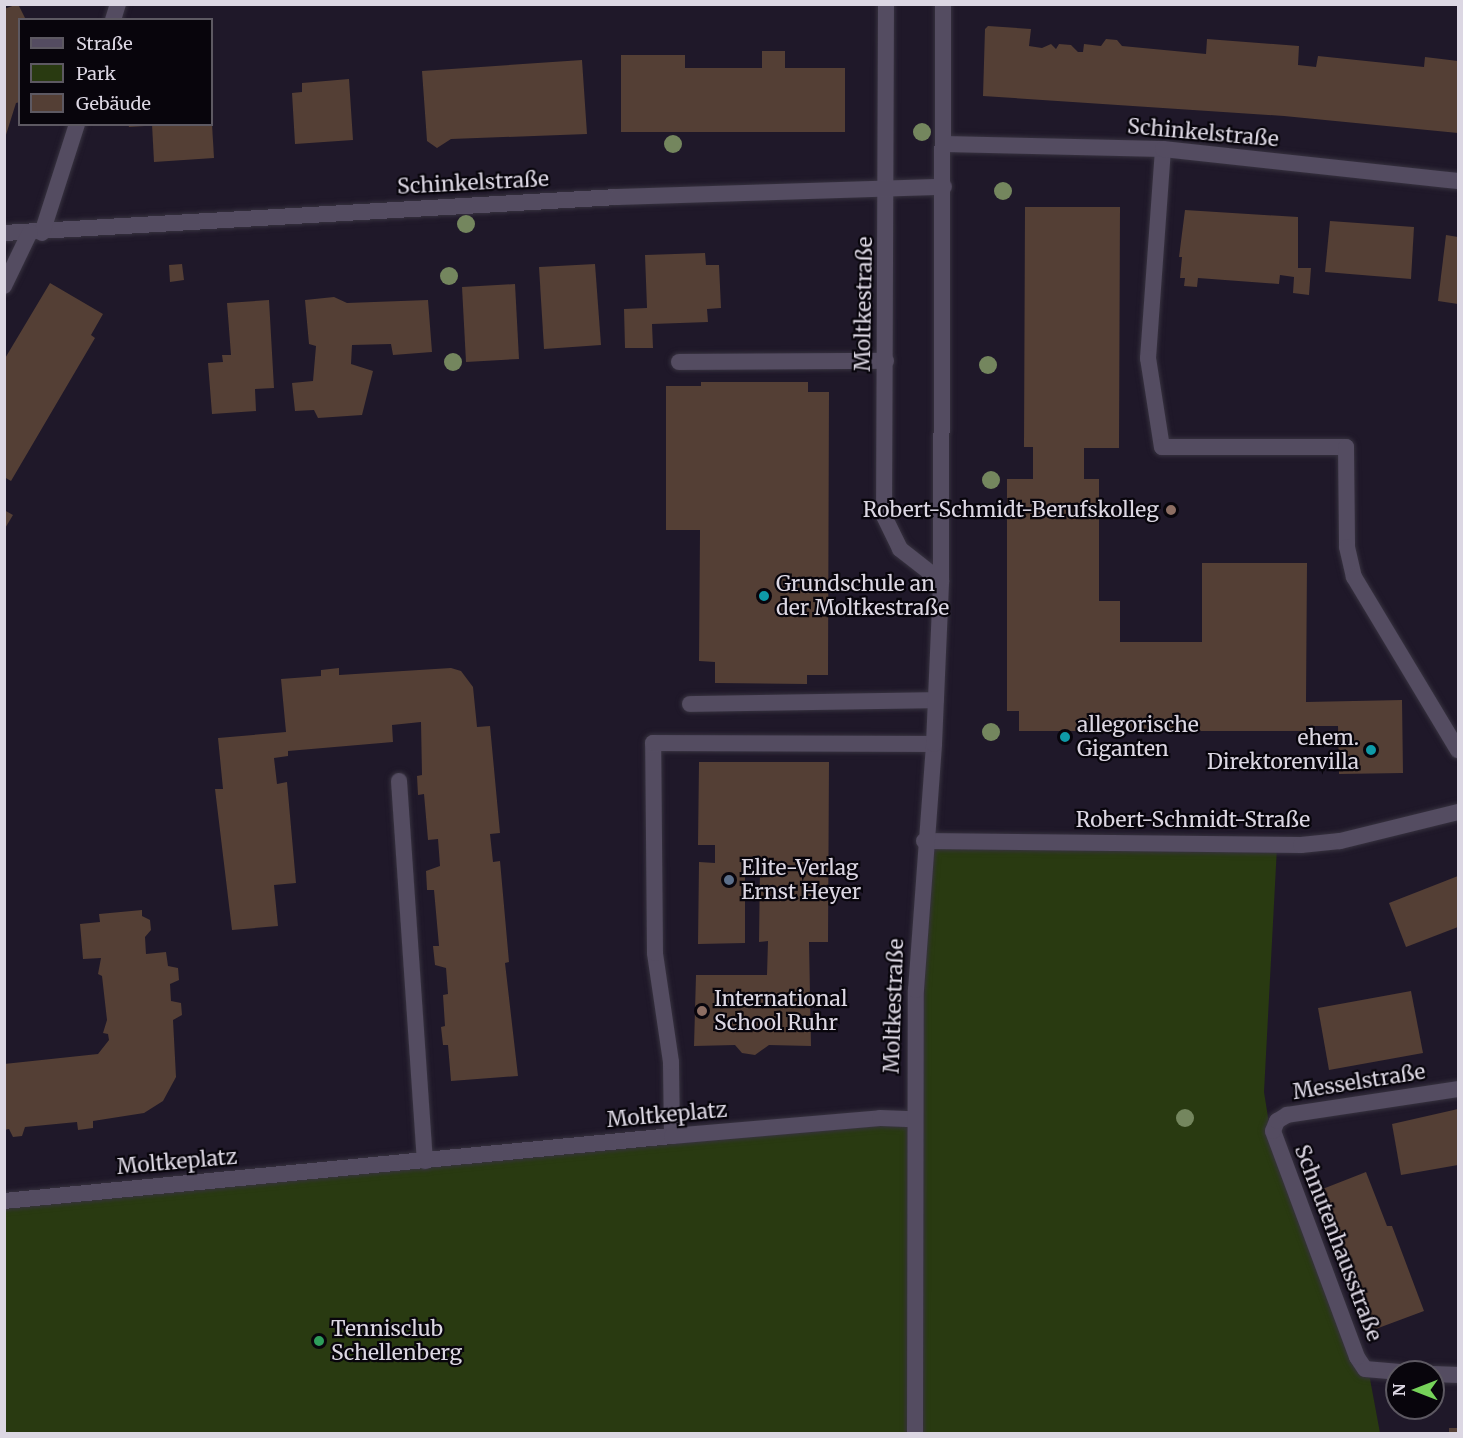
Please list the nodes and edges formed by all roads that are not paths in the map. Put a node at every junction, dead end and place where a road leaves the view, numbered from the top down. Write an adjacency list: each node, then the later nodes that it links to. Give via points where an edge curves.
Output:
1 (886, 4): 8 (street, Moltkestraße)
2 (943, 4): 4 (street, Moltkestraße)
3 (76, 126): 9 (street)
4 (944, 144): 5 (street, Schinkelstraße); 7 (street, Moltkestraße)
5 (1162, 149): 6 (street, Schinkelstraße); 18 (street, via 1148,358 1162,447 1346,447 1347,547 1354,577)
6 (1458, 181)
7 (944, 187): 8 (street, Schinkelstraße); 14 (street, Moltkestraße)
8 (888, 188): 9 (street, Schinkelstraße, via 536,201); 13 (street, Moltkestraße)
9 (36, 232): 10 (street, Schinkelstraße); 11 (street)
10 (4, 233)
11 (4, 286)
12 (679, 362): 13 (street)
13 (886, 362): 14 (street, Moltkestraße, via 884,516 900,549)
14 (941, 581): 15 (street, Moltkestraße)
15 (936, 700): 16 (street); 17 (street, Moltkestraße)
16 (690, 704)
17 (934, 744): 21 (street, Moltkestraße); 25 (street, via 653,743 655,953 671,1062)
18 (1458, 750)
19 (399, 782): 26 (street)
20 (1458, 812): 21 (street, Robert-Schmidt-Straße, via 1340,841 1301,845)
21 (924, 841): 23 (street, Moltkestraße)
22 (1458, 1089): 24 (street, Messelstraße, via 1287,1115 1277,1121)
23 (913, 1119): 25 (street, Moltkeplatz, via 880,1118); 29 (street, Moltkestraße)
24 (1273, 1131): 28 (street, Schnutenhausstraße, via 1357,1357 1365,1370)
25 (672, 1137): 26 (street, Moltkeplatz)
26 (425, 1161): 27 (street, Moltkeplatz)
27 (4, 1201)
28 (1385, 1371)
29 (915, 1434)

